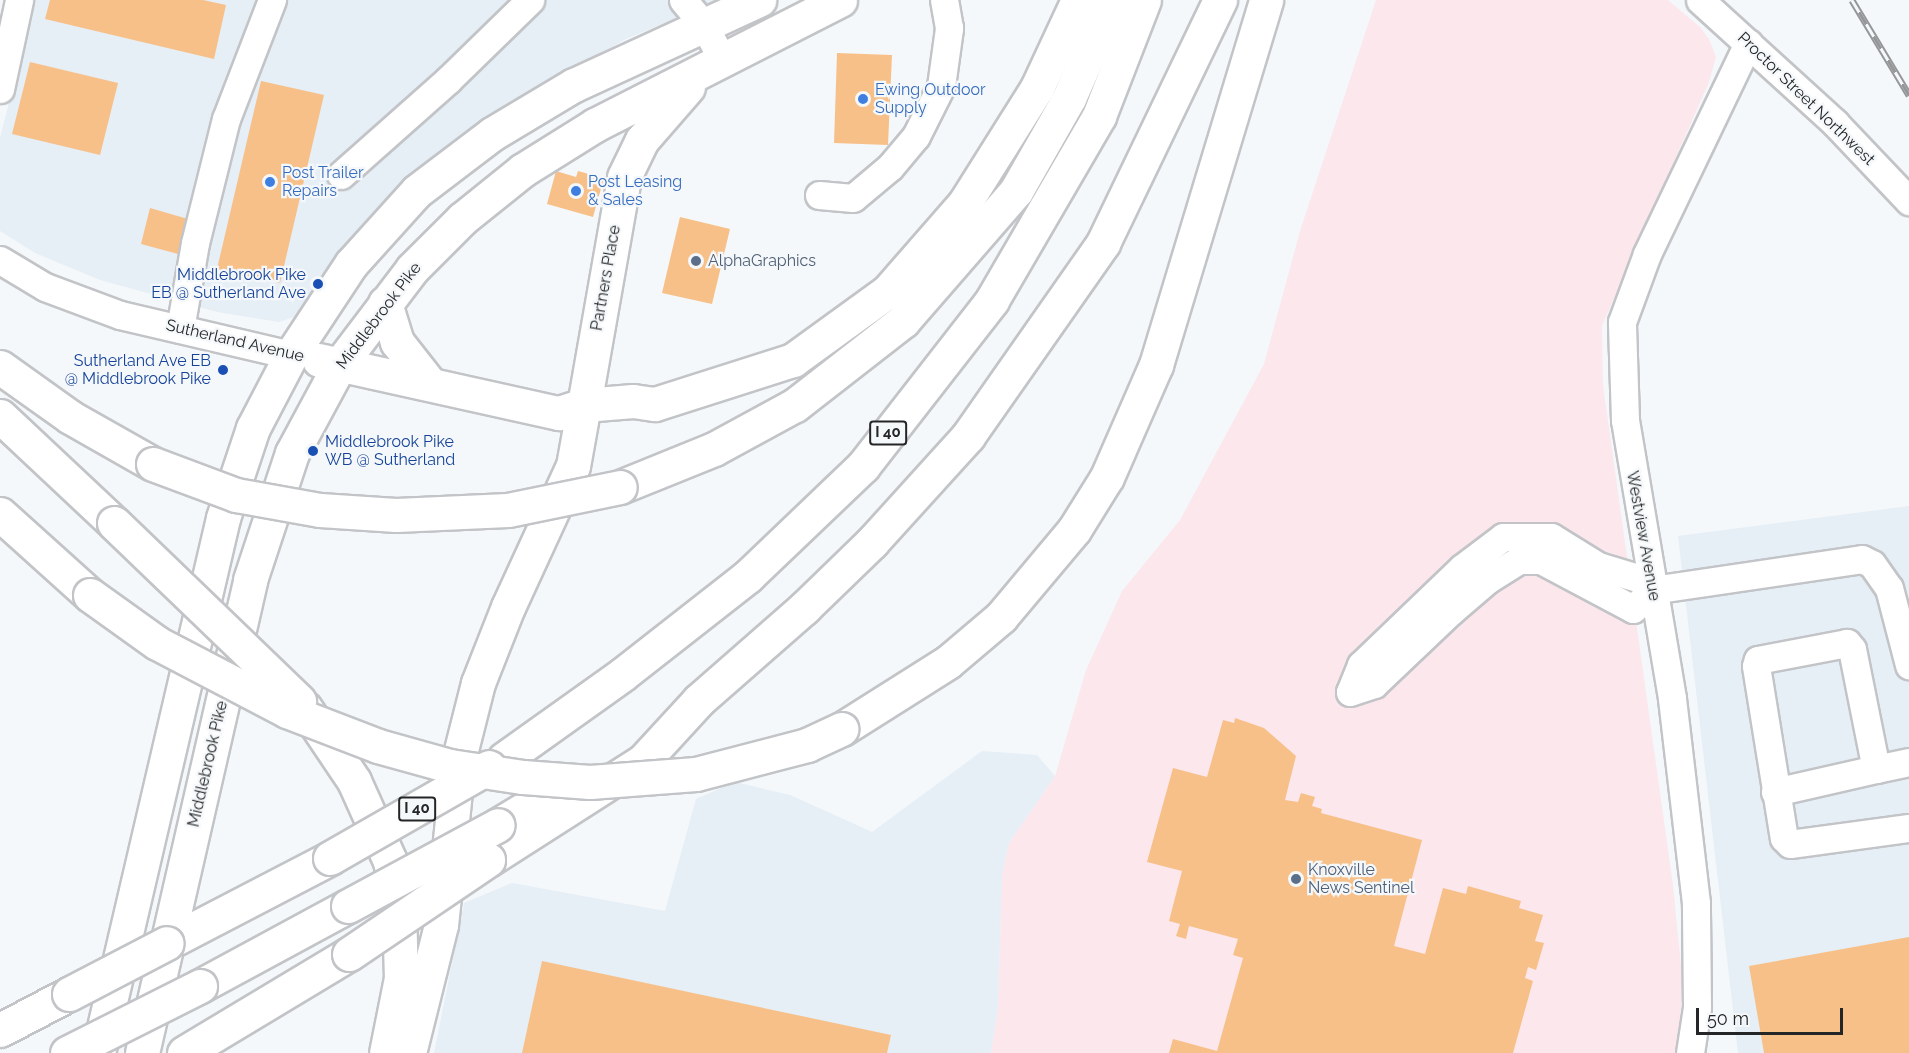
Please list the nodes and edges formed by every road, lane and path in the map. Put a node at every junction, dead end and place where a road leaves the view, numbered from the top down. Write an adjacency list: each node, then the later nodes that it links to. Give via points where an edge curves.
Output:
1 (19, 0): 17 (street)
2 (272, 0): 24 (street, via 226,119 195,243)
3 (530, 0): 19 (street)
4 (683, 0): 14 (street)
5 (759, 0): 14 (main road)
6 (840, 0): 16 (main road, Middlebrook Pike)
7 (944, 0): 20 (street, via 949,28 940,86 916,136 891,167 853,198)
8 (1078, 0): 29 (main road, Sutherland Avenue, via 1037,88 964,204 888,291 793,360 655,404 633,401)
9 (1113, 0): 27 (main road, bridge, via 1069,98 1016,191 903,321 795,405 714,449 620,487 508,510 396,515 320,510 236,495 153,464 70,417)
10 (1144, 0): 39 (main road, I 40, bridge, via 1099,116 992,300 863,466 748,576 623,674 504,759 224,914)
11 (1220, 0): 34 (main road, via 1102,243 975,427 872,542)
12 (1266, 0): 31 (main road, bridge, via 1156,365 1107,477 1074,530 1001,617 948,662 842,729 807,745 696,774 590,782 450,766 378,746 276,706 157,643 90,595)
13 (1700, 0): 15 (street, Proctor Street Northwest)
14 (704, 26): 16 (street); 18 (main road, via 704,42 699,51 627,90 611,103); 25 (main road, via 574,85 492,134 417,191 351,264)
15 (1748, 43): 21 (street, Proctor Street Northwest, via 1835,123); 32 (street, Westview Avenue, via 1647,254 1622,322 1625,420)
16 (713, 66): 18 (main road, Middlebrook Pike); 29 (main road, Partners Place, via 642,140 624,177)
17 (0, 89)
18 (595, 125): 23 (main road, Middlebrook Pike, via 523,170 462,219 412,269)
19 (341, 175)
20 (819, 195)
21 (1909, 201)
22 (0, 260): 24 (street, Sutherland Avenue, via 45,287 120,315)
23 (385, 303): 26 (main road, Middlebrook Pike); 28 (main road, via 397,342)
24 (180, 329): 25 (street, Sutherland Avenue)
25 (291, 355): 26 (main road, Sutherland Avenue); 44 (main road, via 253,429 223,518)
26 (340, 364): 28 (main road, Sutherland Avenue); 45 (main road, Middlebrook Pike, via 292,453 250,579)
27 (0, 367)
28 (430, 384): 29 (main road, Sutherland Avenue, via 559,413)
29 (584, 405): 47 (main road, Partners Place, via 573,466 508,606 478,683 458,762 441,925)
30 (0, 416): 46 (main road, bridge, via 299,701 354,781 390,861 399,908 401,978)
31 (0, 514)
32 (1652, 590): 32 (street, via 1641,579 1598,566 1551,537 1503,537 1462,568 1361,665 1350,692 1374,684 1487,580 1519,560 1541,560 1633,609); 33 (street, via 1862,559 1872,564 1889,588); 48 (street, Westview Avenue, via 1672,698 1696,903 1697,1007)
33 (1909, 666)
34 (699, 700): 42 (main road, bridge, via 643,761 349,954); 43 (main road, bridge, via 498,825)
35 (1909, 762): 36 (street)
36 (1876, 769): 37 (street); 37 (street, via 1852,649 1847,643 1764,658 1756,666)
37 (1775, 792): 38 (street, via 1784,838 1790,844)
38 (1909, 828)
39 (69, 988): 40 (main road); 41 (main road)
40 (0, 1010)
41 (0, 1030)
42 (190, 1050)
43 (68, 1053)
44 (98, 1053)
45 (142, 1053)
46 (387, 1053)
47 (409, 1053)
48 (1690, 1053)

